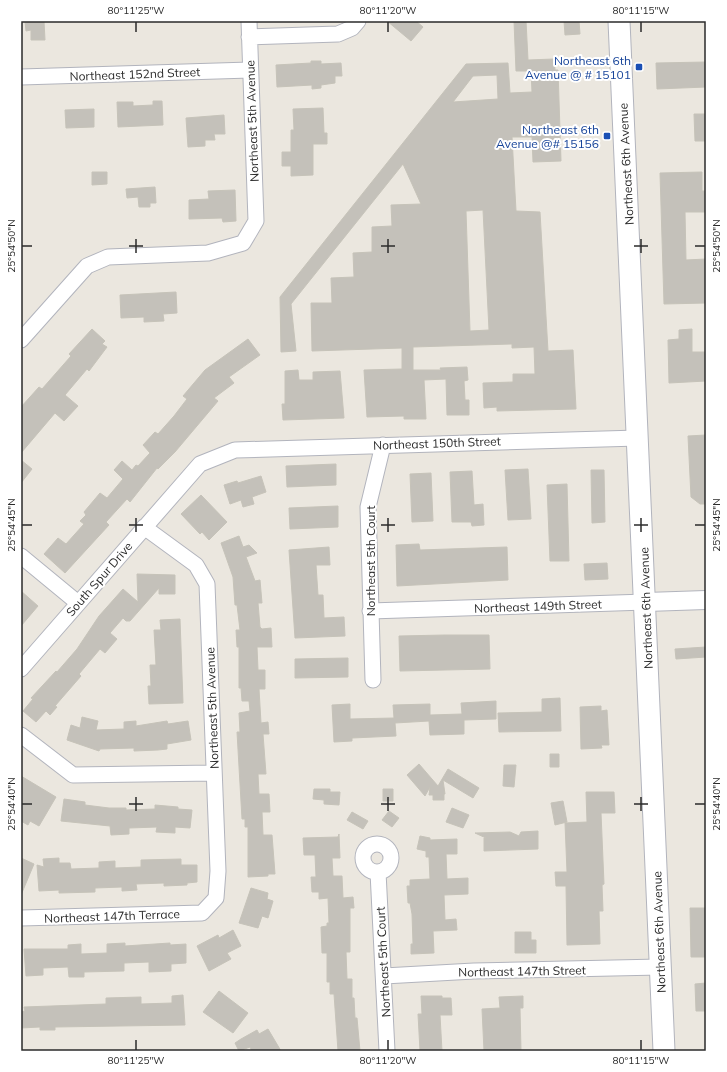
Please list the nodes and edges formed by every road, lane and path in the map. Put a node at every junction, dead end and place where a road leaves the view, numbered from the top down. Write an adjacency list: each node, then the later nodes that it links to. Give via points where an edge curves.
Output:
1 (249, 21): 4 (street, Northeast 5th Avenue)
2 (619, 21): 8 (main road, Northeast 6th Avenue)
3 (355, 25): 4 (street, via 338,34)
4 (249, 37): 5 (street, Northeast 5th Avenue)
5 (250, 70): 6 (street, Northeast 152nd Street); 7 (street, Northeast 5th Avenue, via 256,221 243,243 208,253 108,257 87,266)
6 (21, 77)
7 (21, 340)
8 (638, 438): 9 (street, Northeast 150th Street); 14 (main road, Northeast 6th Avenue)
9 (383, 445): 10 (street, Northeast 150th Street); 16 (street, Northeast 5th Court, via 368,507)
10 (235, 450): 11 (street, South Spur Drive, via 200,464)
11 (144, 527): 15 (street, South Spur Drive); 20 (street, Northeast 5th Avenue, via 196,565 207,584)
12 (21, 556): 15 (street)
13 (706, 600): 14 (street, Northeast 149th Street)
14 (646, 602): 16 (street, Northeast 149th Street); 24 (main road, Northeast 6th Avenue)
15 (78, 603): 17 (street, South Spur Drive)
16 (370, 611): 18 (street, Northeast 5th Court)
17 (21, 669)
18 (373, 680)
19 (21, 735): 20 (street, via 73,775)
20 (214, 773): 22 (street, Northeast 5th Avenue, via 218,871 216,898)
21 (378, 872): 25 (street, Northeast 5th Court)
22 (202, 913): 23 (street, Northeast 147th Terrace)
23 (21, 918)
24 (660, 967): 25 (street, Northeast 147th Street, via 474,971); 27 (main road, Northeast 6th Avenue)
25 (384, 976): 26 (street, Northeast 5th Court)
26 (387, 1051)
27 (664, 1051)

